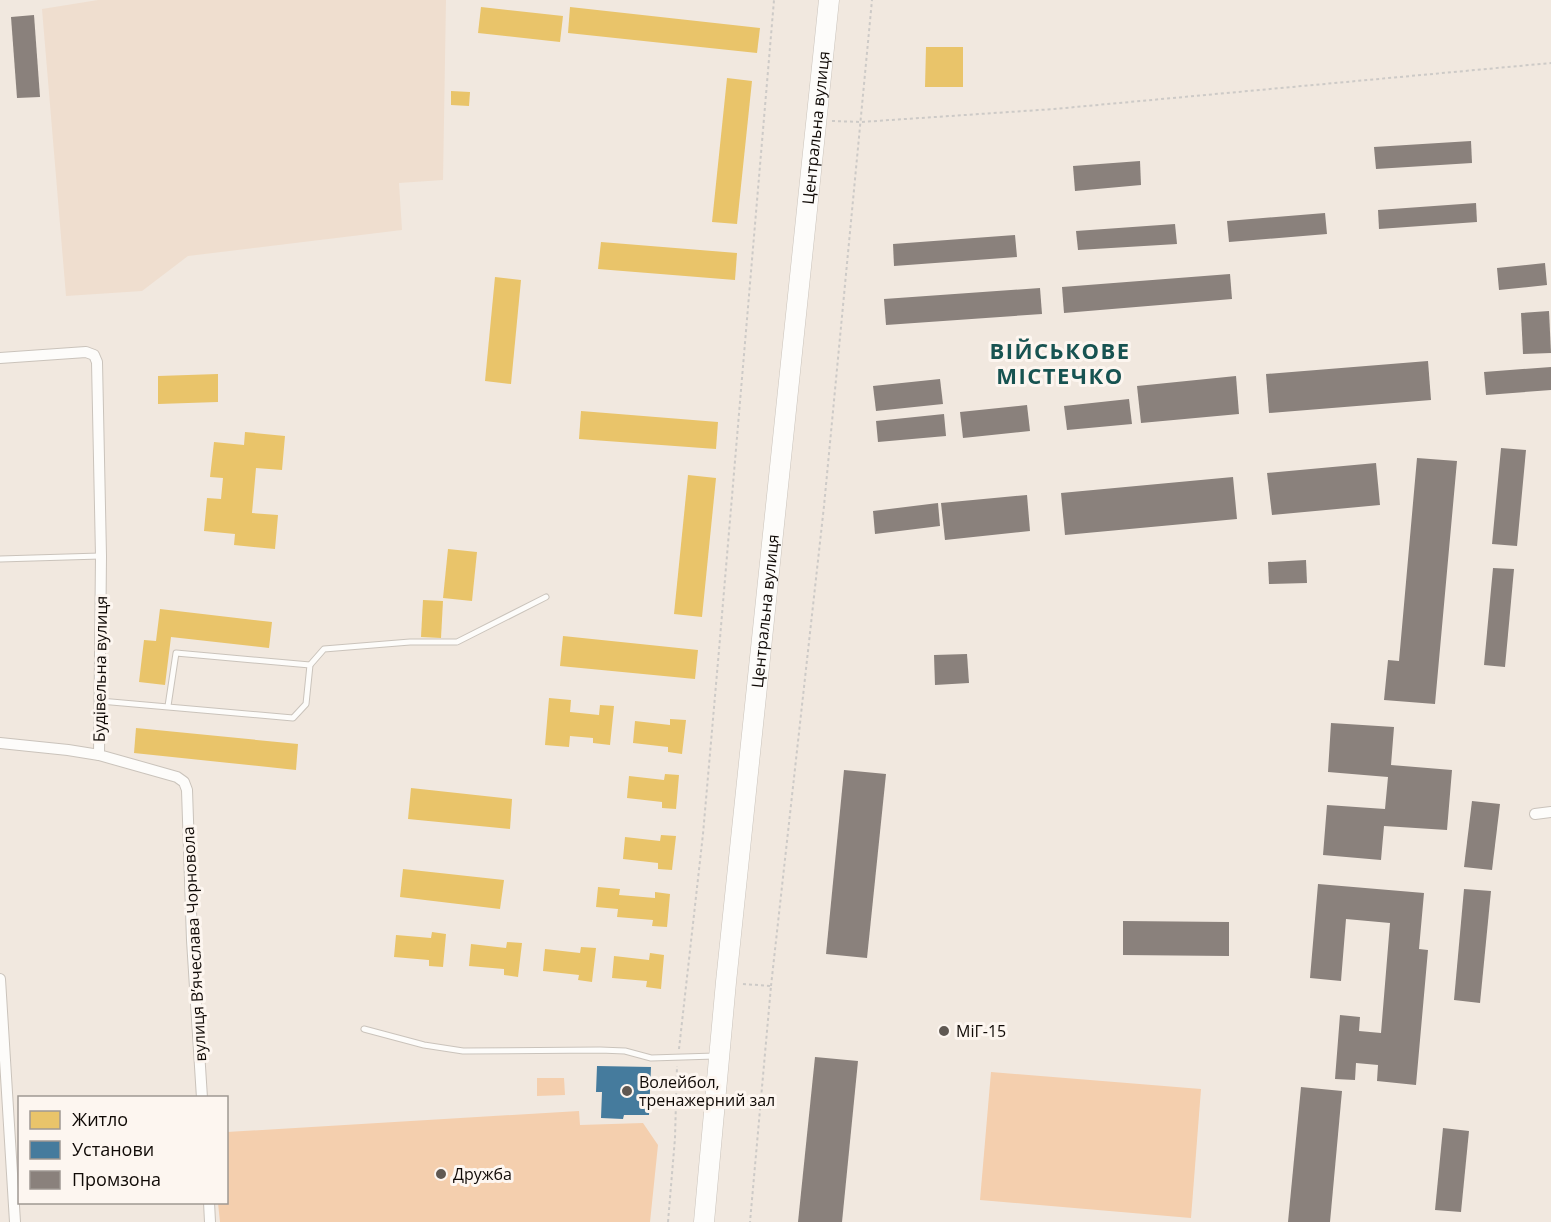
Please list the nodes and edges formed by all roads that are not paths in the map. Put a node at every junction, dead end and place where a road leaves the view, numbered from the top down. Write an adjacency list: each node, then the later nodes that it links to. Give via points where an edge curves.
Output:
1 (829, 0): 16 (highway, Центральна вулиця)
2 (0, 358): 3 (street, Будівельна вулиця, via 86,352 98,362)
3 (101, 556): 4 (lane); 7 (street, Будівельна вулиця)
4 (0, 559)
5 (546, 597): 6 (lane, via 458,642 324,649)
6 (310, 665): 8 (lane, via 306,704 293,718); 8 (lane, via 176,653)
7 (100, 701): 8 (lane); 10 (street, Будівельна вулиця)
8 (168, 706)
9 (0, 743): 10 (street)
10 (99, 755): 11 (street, Будівельна вулиця, via 177,777)
11 (187, 790): 17 (street, вулиця Вʼячеслава Чорновола)
12 (1551, 812): 13 (street)
13 (1535, 814)
14 (0, 979): 19 (street)
15 (364, 1029): 16 (lane, via 464,1051 625,1051 651,1058)
16 (719, 1056): 21 (highway, Центральна вулиця)
17 (202, 1096)
18 (209, 1204): 20 (street)
19 (15, 1222)
20 (210, 1222)
21 (704, 1222)

